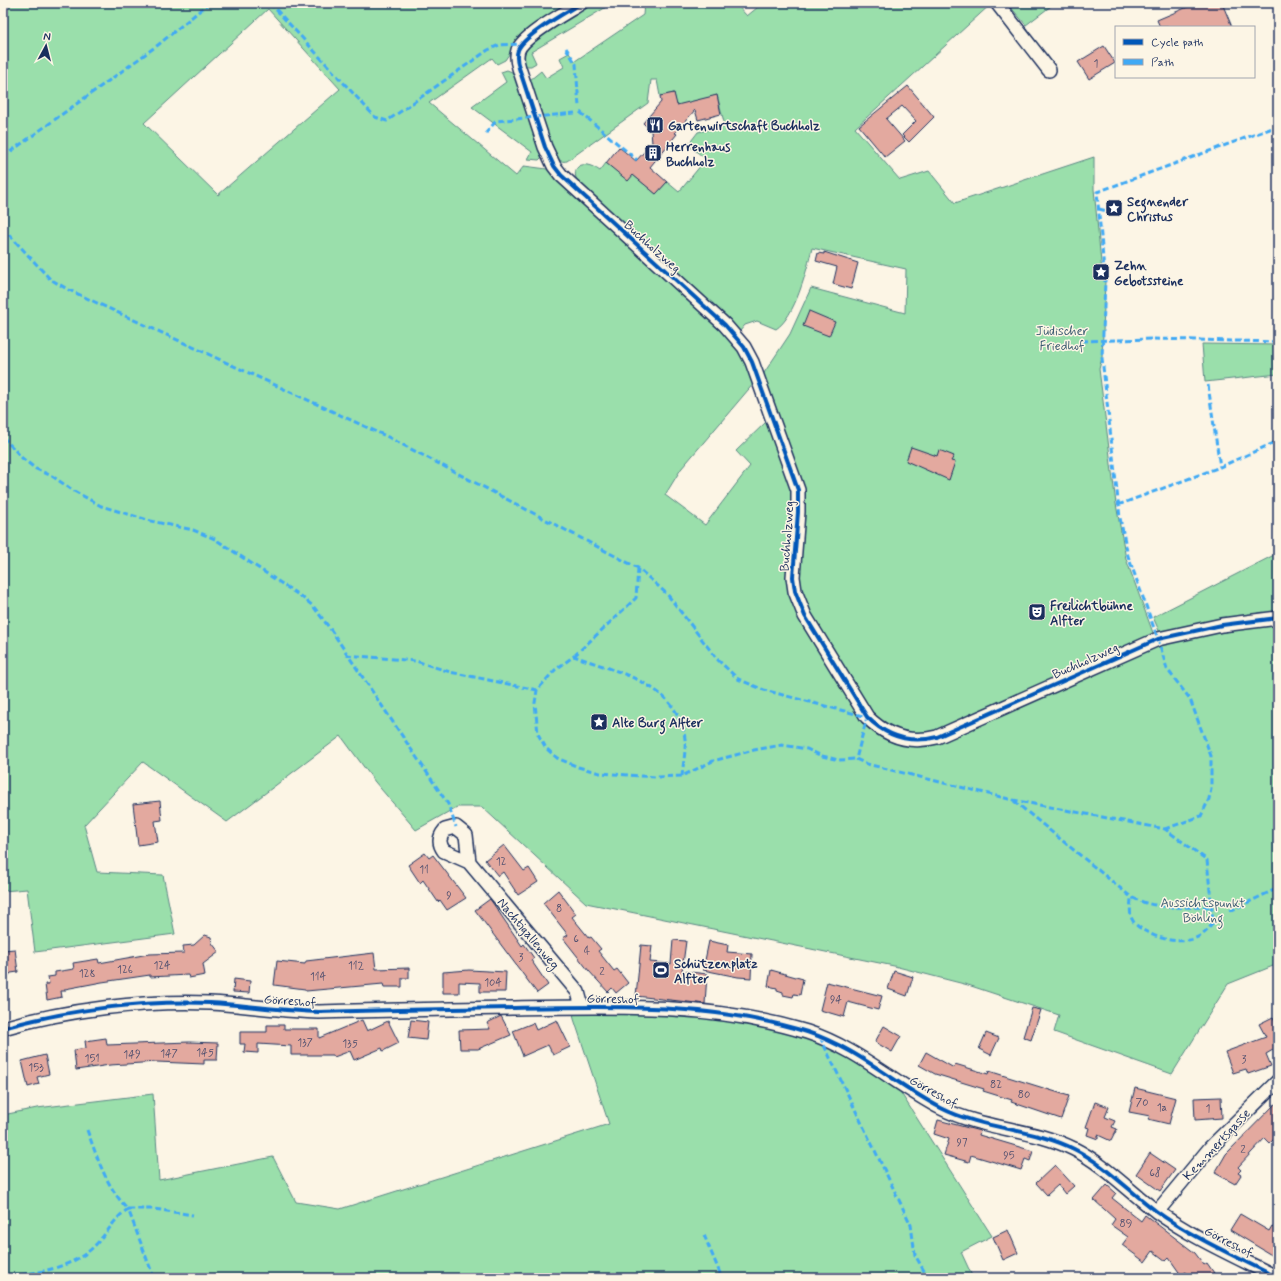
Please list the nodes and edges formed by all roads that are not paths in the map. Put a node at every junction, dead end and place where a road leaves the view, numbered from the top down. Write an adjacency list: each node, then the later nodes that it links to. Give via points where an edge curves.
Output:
1 (581, 3): 4 (street, Buchholzweg, via 528,38 518,50 519,68 545,147 554,166 579,194 725,325 744,346 798,490 793,577 800,607 863,711 874,724 887,733 905,739 923,740 938,737 1158,639 1222,625)
2 (997, 3): 3 (street)
3 (1049, 70)
4 (1278, 618)
5 (469, 862): 6 (street, Nachtigallenweg, via 578,992)
6 (582, 1007): 7 (street, Görreshof, via 319,1012 176,1002 49,1017); 9 (street, Görreshof, via 622,1007 719,1015 765,1021 807,1032 859,1056 929,1101 955,1114 987,1126 1043,1137 1078,1151)
7 (3, 1028)
8 (1278, 1081): 9 (street, Kemmertsgasse, via 1210,1148)
9 (1157, 1212): 10 (street, Görreshof)
10 (1278, 1278)

